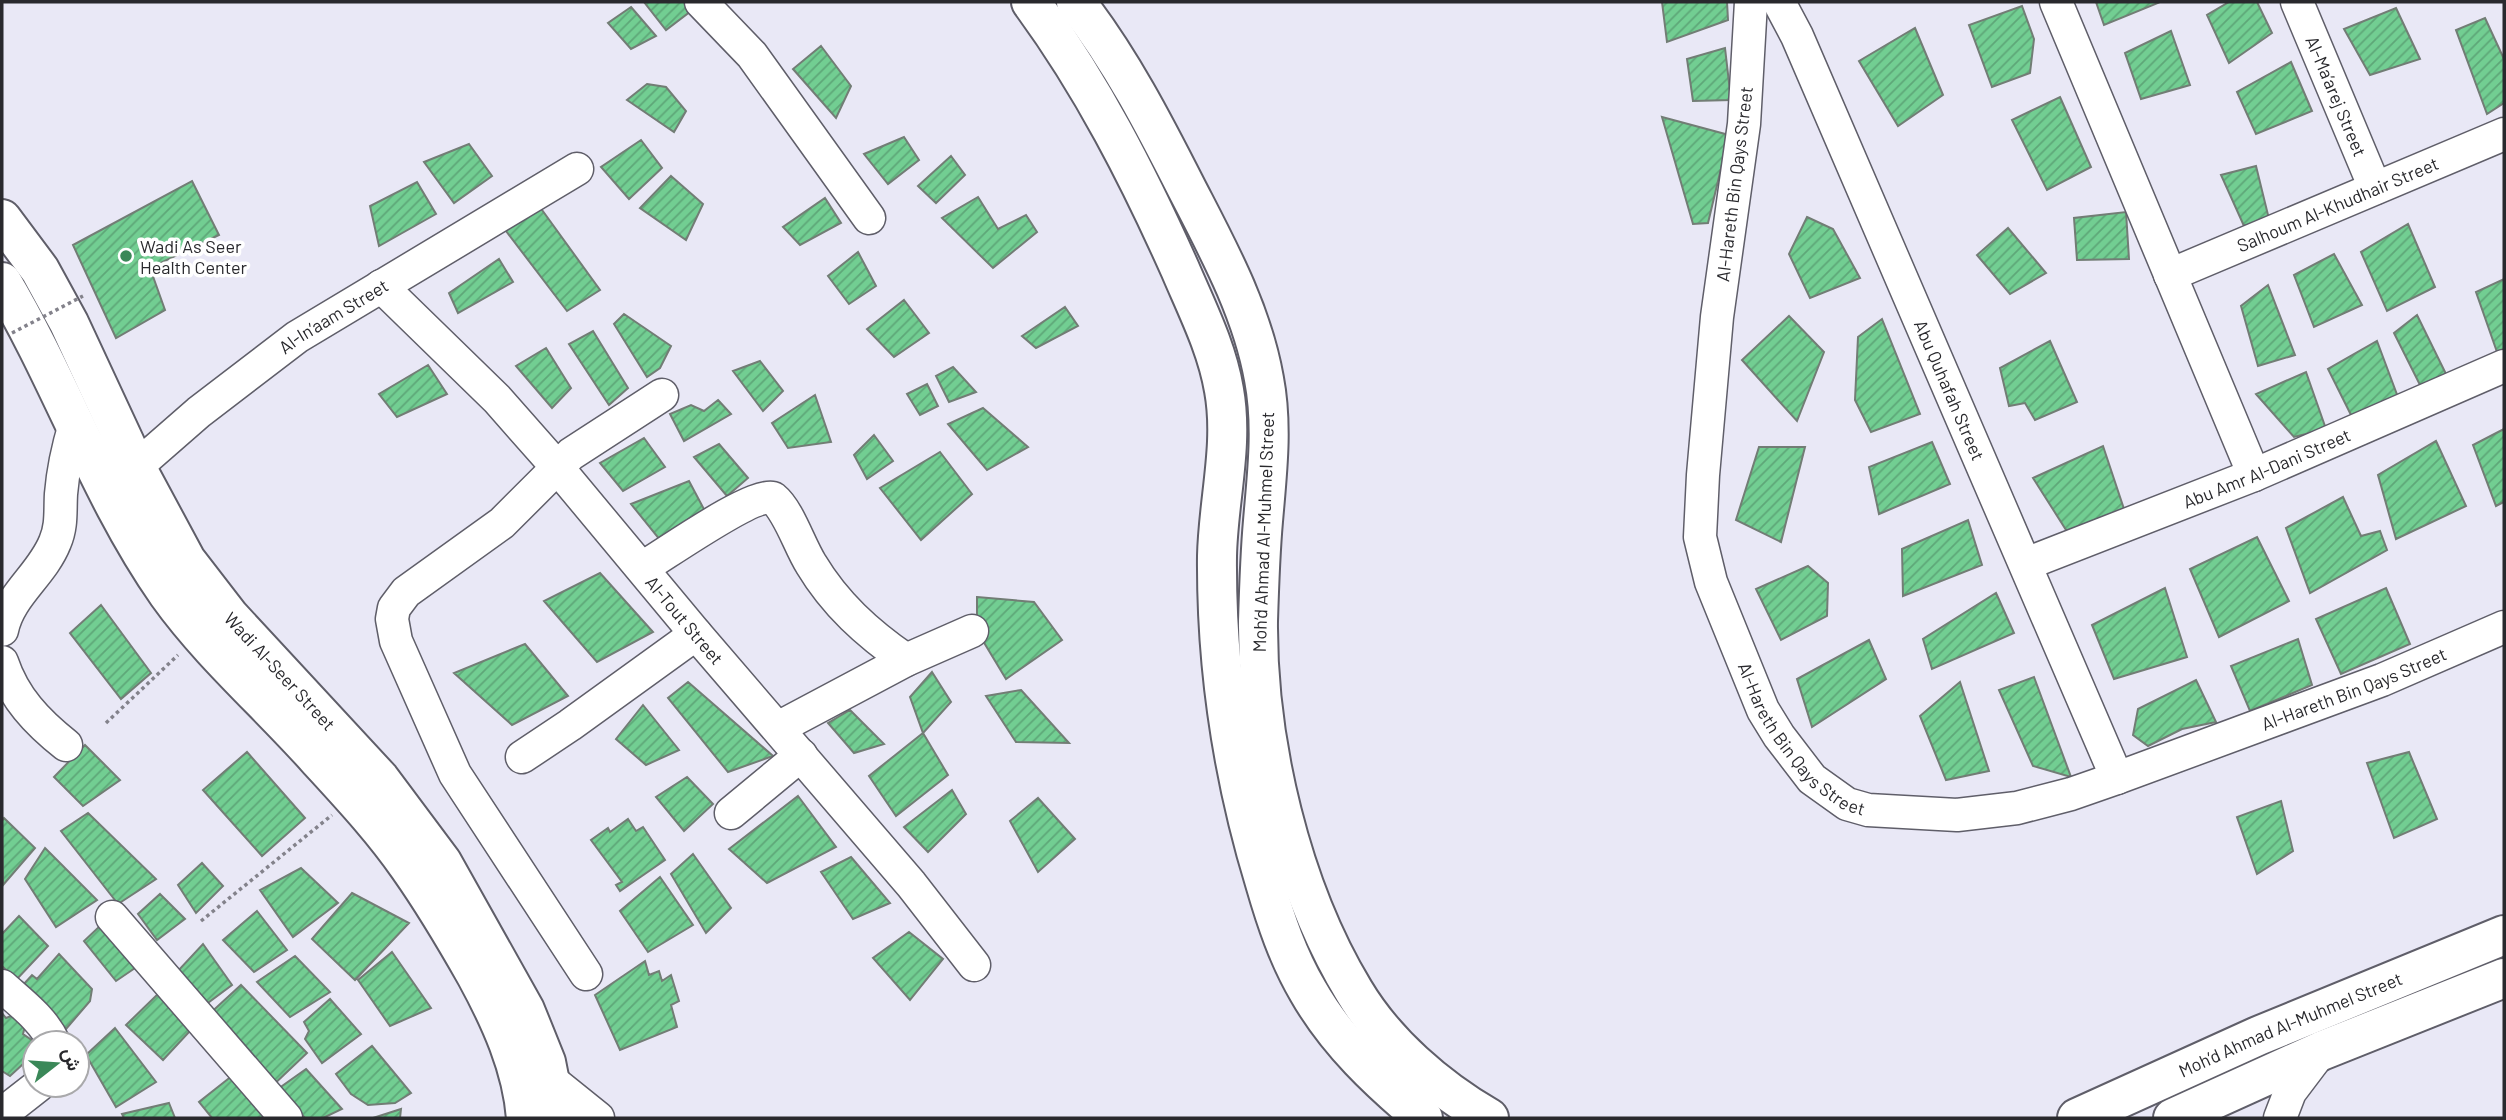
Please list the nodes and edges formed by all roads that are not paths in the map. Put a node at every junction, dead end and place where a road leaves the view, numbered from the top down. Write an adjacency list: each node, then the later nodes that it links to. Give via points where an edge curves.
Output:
1 (701, 2): 11 (street, via 752,55)
2 (1031, 2): 50 (main road, Moh’d Ahmad Al-Muhmel Street, via 1080,72 1125,151 1218,365 1227,425 1217,555 1226,700 1250,827 1282,936 1308,992 1333,1028 1369,1070)
3 (1076, 2): 51 (main road, Moh’d Ahmad Al-Muhmel Street, via 1110,49 1158,134 1215,244 1257,347 1269,445 1259,573 1259,668 1279,793 1301,873 1337,960 1374,1019 1438,1083)
4 (1751, 2): 34 (street, Al-Hareth Bin Qays Street, via 1744,124 1717,317 1700,527 1711,582 1763,710 1812,779 1847,804 1868,810 1989,813)
5 (1779, 2): 22 (street, Abu Quhafah Street)
6 (2056, 2): 13 (street)
7 (2297, 2): 10 (street, Al-Ma’arej Street)
8 (2504, 134): 10 (street, Salhoum Al-Khudhair Street)
9 (577, 169): 15 (street, Al-In’aam Street)
10 (2375, 188): 13 (street, Salhoum Al-Khudhair Street)
11 (869, 218)
12 (2, 219): 21 (main road, Wadi Al-Seer Street, via 40,270 69,323)
13 (2170, 275): 20 (street)
14 (2, 282): 18 (main road, Wadi Al-Seer Street)
15 (381, 286): 19 (street, Al-Tout Street, via 483,384); 21 (street, Al-In’aam Street, via 332,313 259,364)
16 (2504, 366): 20 (street, Abu Amr Al-Dani Street)
17 (662, 395): 19 (street)
18 (75, 424): 21 (main road, Wadi Al-Seer Street); 25 (street, via 66,454 62,523 56,541 49,557 18,594)
19 (557, 467): 23 (street, Al-Tout Street); 39 (street, via 502,523 406,592 392,619 396,641 456,775)
20 (2254, 475): 22 (street, Abu Amr Al-Dani Street)
21 (121, 476): 44 (main road, Wadi Al-Seer Street, via 147,562 192,624 408,865 465,955); 44 (main road, Wadi Al-Seer Street, via 230,617 380,779 442,863 525,1010)
22 (2026, 564): 34 (street, Abu Quhafah Street)
23 (642, 568): 27 (street, Al-Tout Street); 28 (street, via 736,509 755,499 773,498 838,603)
24 (2504, 627): 34 (street, Al-Hareth Bin Qays Street, via 2382,680)
25 (2, 630)
26 (972, 631): 28 (street)
27 (696, 634): 30 (street, Al-Tout Street); 33 (street)
28 (905, 660): 30 (street)
29 (2, 662): 31 (street, via 23,705)
30 (778, 728): 32 (street, Al-Tout Street)
31 (66, 745)
32 (801, 755): 35 (street); 38 (street, Al-Tout Street)
33 (522, 757)
34 (2117, 778)
35 (731, 813)
36 (112, 917): 47 (street)
37 (2504, 935): 52 (main road, Moh’d Ahmad Al-Muhmel Street, via 2258,1036)
38 (974, 965)
39 (586, 974)
40 (2504, 978): 43 (main road, Moh’d Ahmad Al-Muhmel Street)
41 (2, 986): 42 (street)
42 (46, 1029)
43 (2321, 1051): 53 (main road, Moh’d Ahmad Al-Muhmel Street); 54 (street, via 2290,1092)
44 (533, 1095): 48 (main road, Wadi Al-Seer Street); 49 (street)
45 (21, 1099): 46 (street)
46 (2, 1114)
47 (286, 1118)
48 (557, 1118)
49 (598, 1118)
50 (1423, 1118)
51 (1489, 1118)
52 (2077, 1118)
53 (2173, 1118)
54 (2280, 1118)

